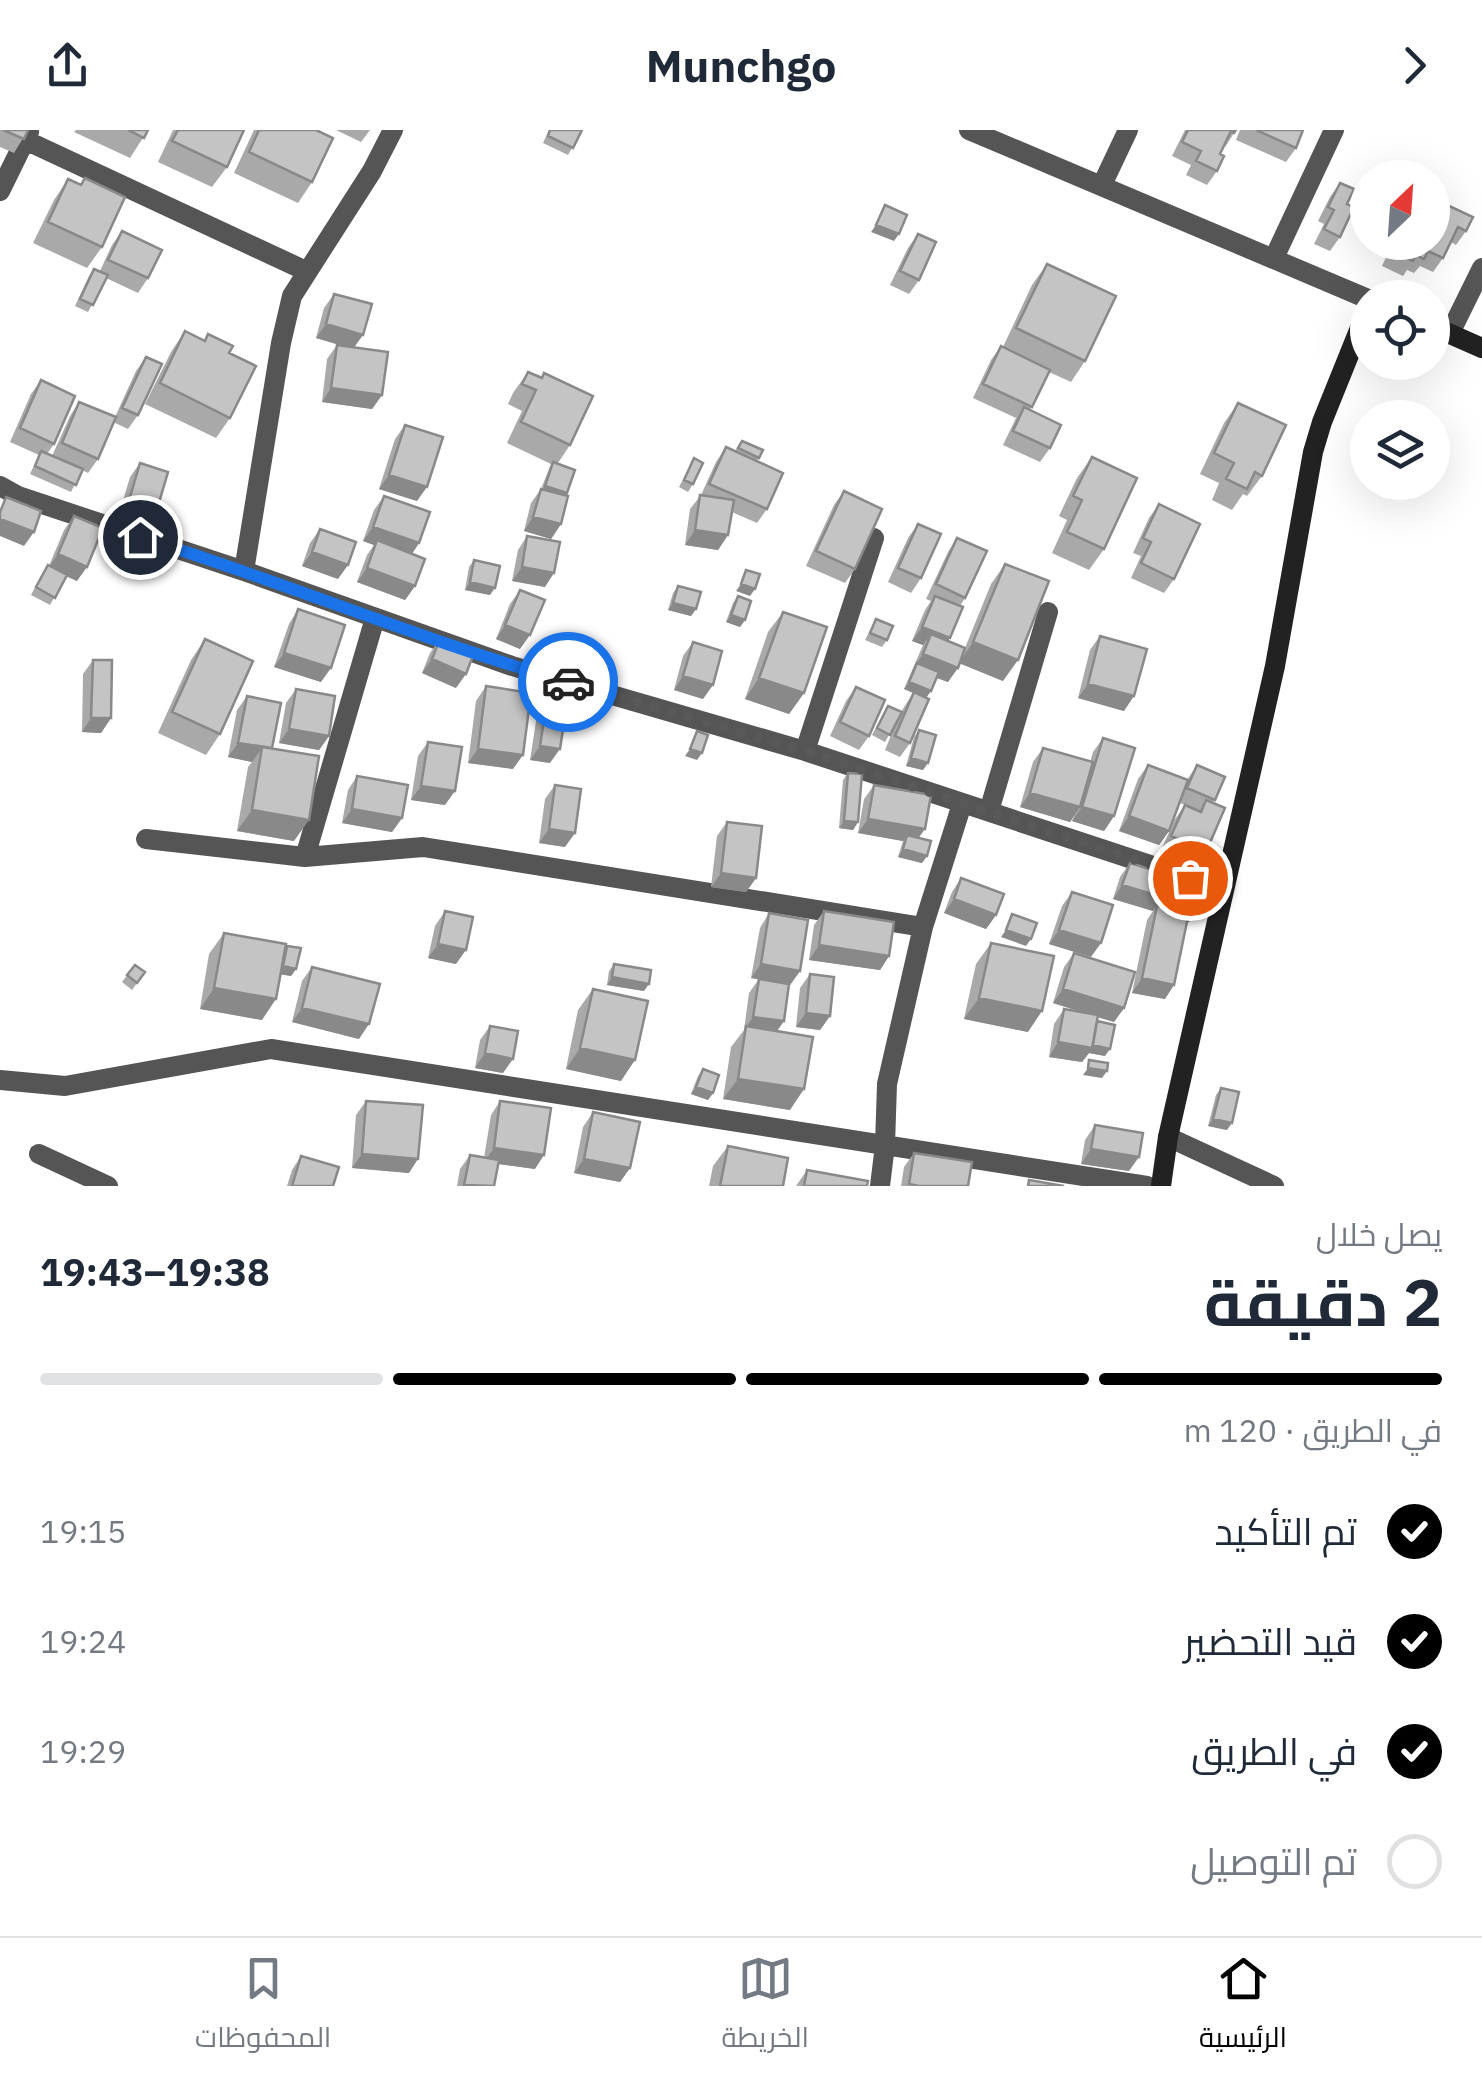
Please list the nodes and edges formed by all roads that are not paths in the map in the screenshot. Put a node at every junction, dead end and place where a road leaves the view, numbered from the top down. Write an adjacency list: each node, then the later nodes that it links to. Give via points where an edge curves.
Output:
1 (393, 130): 10 (street)
2 (969, 130): 6 (street)
3 (1128, 130): 6 (street)
4 (1334, 130): 8 (street)
5 (27, 135): 7 (street); 10 (street)
6 (1102, 184): 8 (street)
7 (0, 192)
8 (1274, 258): 11 (street)
9 (1482, 268): 12 (street)
10 (306, 272): 18 (street, via 292,296 282,344)
11 (1350, 291)
12 (1450, 316)
13 (1450, 334): 14 (main road)
14 (1482, 348)
15 (1350, 353): 26 (main road, via 1313,452 1275,666)
16 (0, 486): 18 (street)
17 (874, 538): 21 (street)
18 (244, 571): 20 (street)
19 (1048, 612): 23 (street)
20 (375, 618): 21 (street, via 512,666); 25 (street)
21 (805, 751): 22 (street)
22 (962, 804): 23 (street); 27 (street)
23 (990, 811): 26 (street)
24 (146, 839): 25 (street)
25 (305, 857): 27 (street, via 424,847)
26 (1223, 889): 29 (main road)
27 (923, 928): 30 (street, via 888,1084)
28 (0, 1080): 30 (street, via 65,1086 271,1049)
29 (1168, 1137): 35 (main road); 36 (street)
30 (886, 1145): 33 (street); 34 (street)
31 (39, 1154): 32 (street)
32 (108, 1186)
33 (880, 1186)
34 (1148, 1186)
35 (1161, 1186)
36 (1274, 1186)

